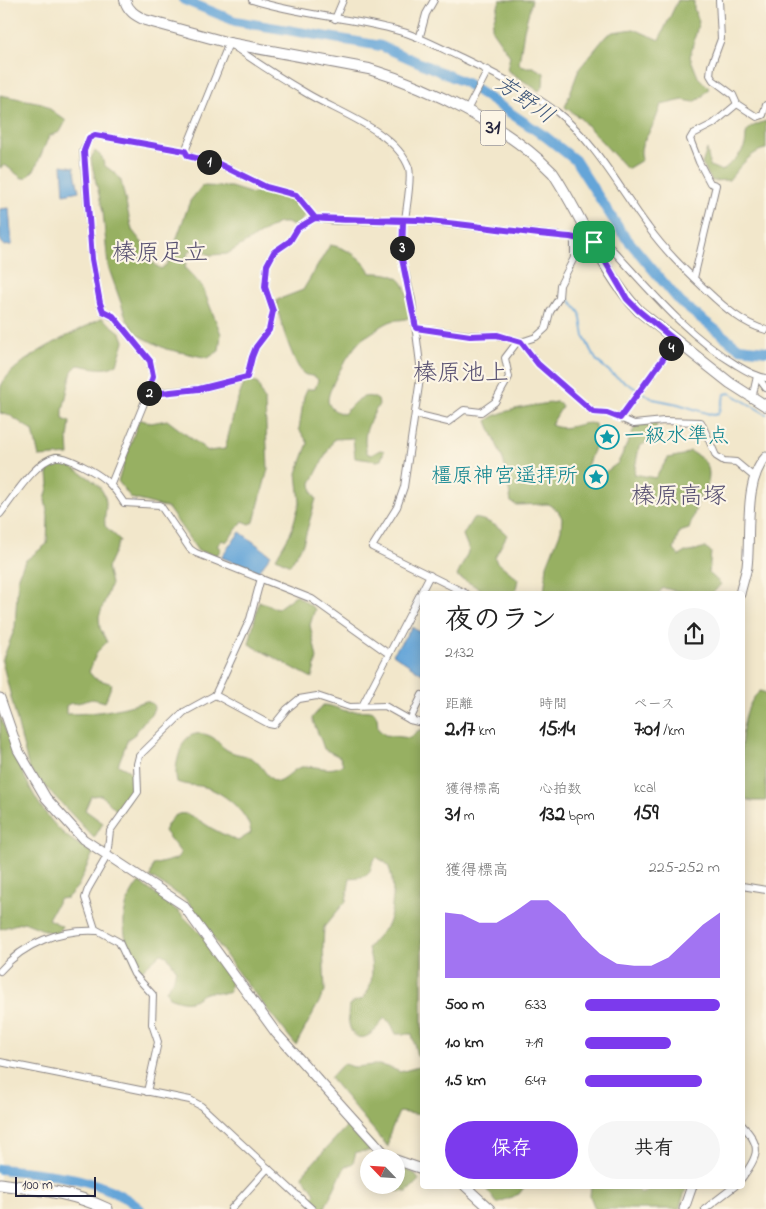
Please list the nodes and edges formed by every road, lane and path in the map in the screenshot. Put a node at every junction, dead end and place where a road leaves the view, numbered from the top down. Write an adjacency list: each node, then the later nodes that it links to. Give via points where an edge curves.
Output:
1 (125, 0): 8 (main road, 31, via 134,15 145,20)
2 (252, 0): 6 (street, via 287,11)
3 (344, 0): 6 (street)
4 (434, 0): 7 (street)
5 (720, 0): 10 (street, via 721,39 710,75 733,96)
6 (335, 19): 7 (street)
7 (420, 36): 9 (street)
8 (228, 43): 12 (main road, 31, via 369,69); 13 (street); 15 (street, via 308,94 376,131 394,146 410,170)
9 (487, 71): 12 (street); 18 (street, via 558,114 582,137 614,174 661,245)
10 (737, 104): 11 (street, via 757,117 764,116); 18 (street, via 690,138 710,184 716,185)
11 (766, 105)
12 (467, 109): 17 (main road, 31, via 541,162 563,189)
13 (185, 151): 14 (street, via 188,156 219,164 266,187 296,195); 26 (street, via 95,135 89,138 84,151 92,259 100,303 103,311 113,316 150,361 153,376)
14 (315, 218): 15 (street); 26 (street, via 298,228 290,241 274,252 267,265 265,287 273,311 269,330 256,347 247,377 199,389)
15 (404, 221): 16 (street); 19 (street, via 403,267)
16 (574, 239): 17 (street); 21 (street, via 574,258 560,285 560,298 550,312 546,328 536,337)
17 (594, 242): 22 (main road, 31, via 627,299); 23 (street, via 610,247 691,332 717,353)
18 (694, 278): 20 (street, via 726,309 751,325)
19 (416, 328): 21 (street, via 470,336 497,335); 29 (street, via 421,372)
20 (766, 330)
21 (519, 341): 29 (street, via 505,358 509,377 506,386 487,410 464,410 448,422); 30 (street, via 538,364 593,412)
22 (676, 341): 27 (main road, 31); 30 (street)
23 (757, 376): 24 (street); 25 (street); 27 (street)
24 (766, 378)
25 (766, 388)
26 (148, 393): 33 (street)
27 (752, 399): 28 (main road, 31)
28 (766, 406)
29 (415, 414): 35 (street, via 398,507 372,547)
30 (620, 418): 32 (street, via 634,424 701,422 716,456 736,462)
31 (766, 456): 32 (street)
32 (754, 477): 39 (street, via 746,569)
33 (111, 484): 34 (street, via 99,473 57,456 38,466); 36 (street, via 124,503 160,505 196,553)
34 (0, 514)
35 (430, 575): 37 (street); 38 (street)
36 (261, 578): 41 (street, via 312,599); 42 (street, via 250,619)
37 (422, 591)
38 (460, 591)
39 (741, 591)
40 (420, 594): 41 (street)
41 (389, 654): 45 (street)
42 (215, 695): 45 (street, via 269,724 274,724 300,699 317,696 350,706); 48 (street, via 184,712 139,756 138,792 110,831)
43 (0, 698): 48 (street, via 18,750 37,785 84,839)
44 (420, 699): 46 (street)
45 (362, 706): 46 (street, via 385,706)
46 (410, 720): 47 (street)
47 (420, 722)
48 (107, 856): 51 (street, via 85,898); 56 (street, via 183,905 276,1033)
49 (745, 886): 50 (street)
50 (766, 890)
51 (97, 931): 52 (street, via 80,930 37,941); 54 (street, via 119,942 134,974 152,995 152,1024 158,1042)
52 (0, 971)
53 (0, 1062): 54 (street)
54 (147, 1092): 58 (street, via 190,1100 201,1106)
55 (745, 1128): 60 (street, via 756,1140 753,1161)
56 (380, 1149)
57 (405, 1163): 59 (street)
58 (268, 1168): 66 (street); 67 (street)
59 (420, 1168)
60 (745, 1173)
61 (0, 1184): 65 (highway, via 68,1194)
62 (469, 1189): 68 (street)
63 (691, 1189): 69 (street)
64 (731, 1189): 70 (street)
65 (107, 1209)
66 (231, 1209)
67 (312, 1209)
68 (490, 1209)
69 (684, 1209)
70 (705, 1209)

